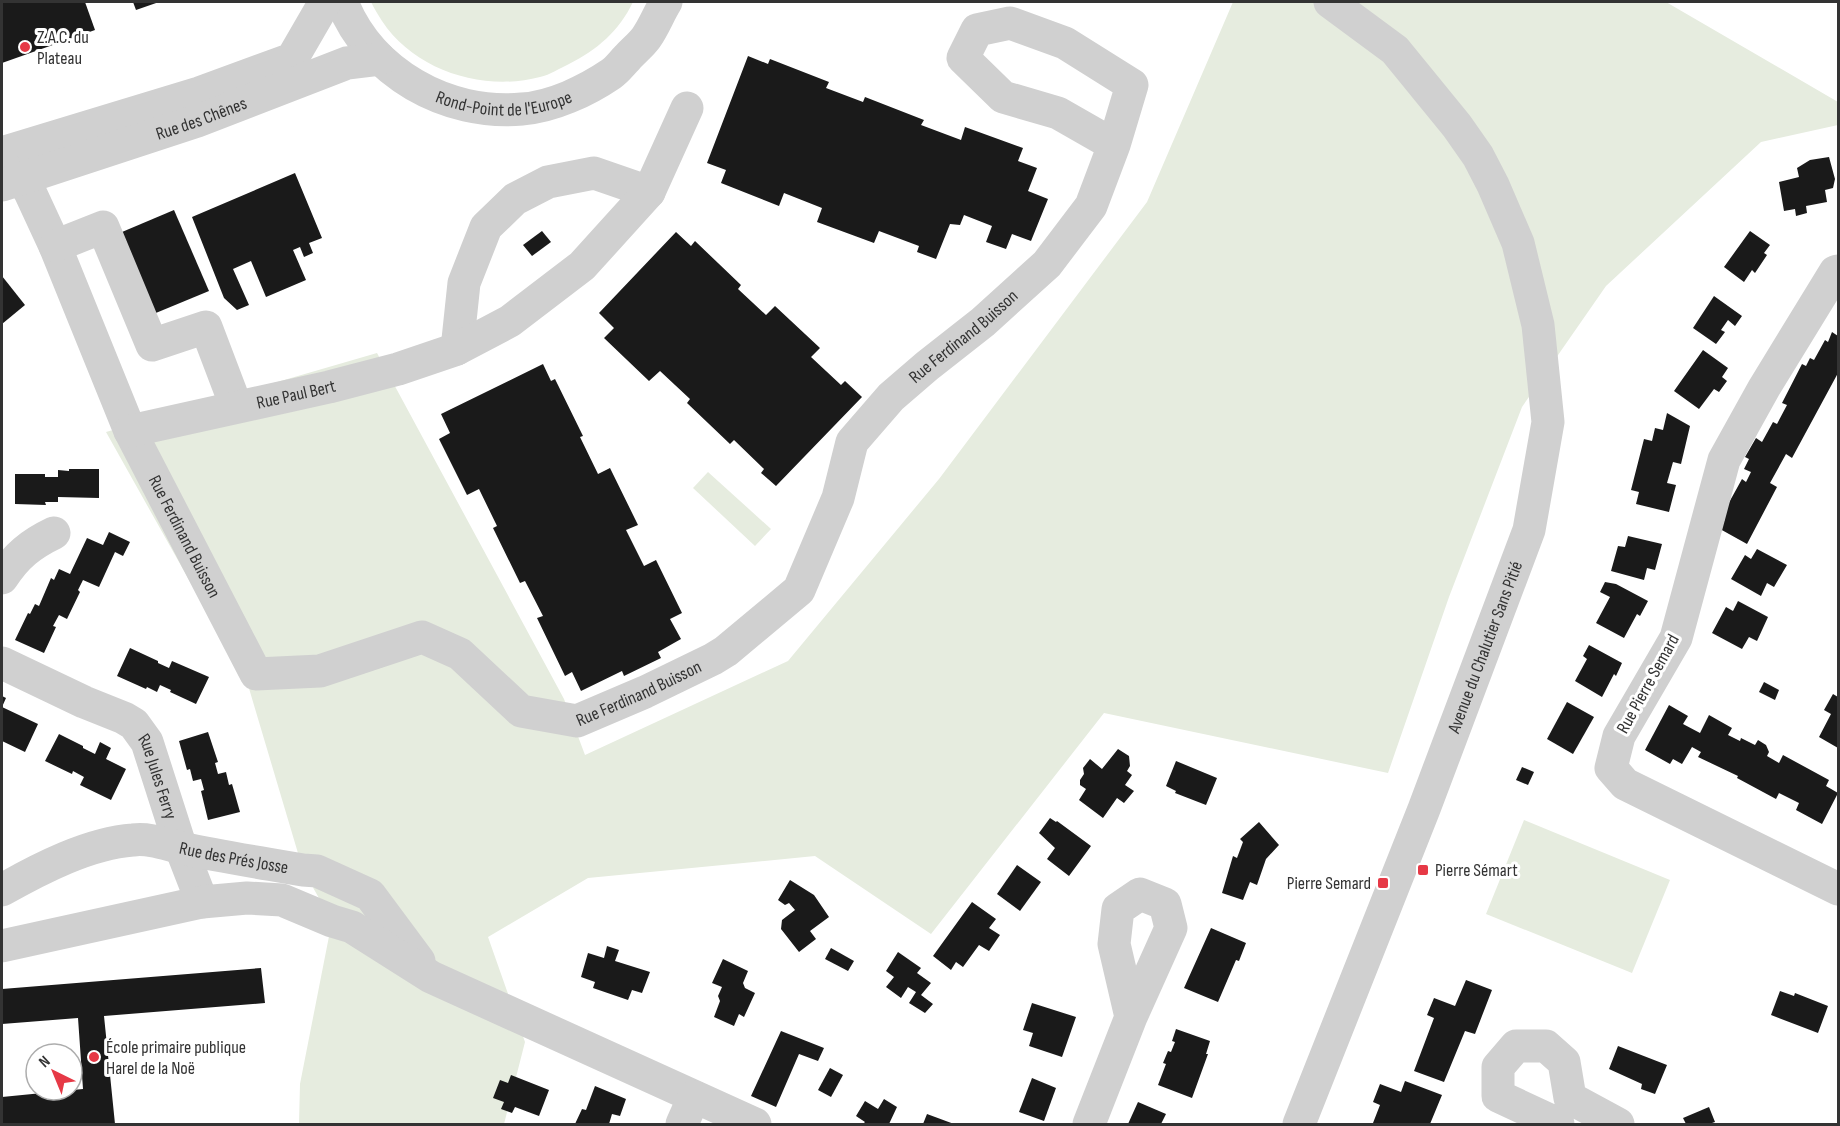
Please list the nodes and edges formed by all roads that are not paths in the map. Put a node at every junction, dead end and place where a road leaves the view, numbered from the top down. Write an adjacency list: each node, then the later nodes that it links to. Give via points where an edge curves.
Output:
1 (325, 2): 6 (street, Rue des Chênes, via 292,58)
2 (342, 2): 5 (street, Rond-Point de l'Europe, via 361,37)
3 (666, 2): 5 (street, Rond-Point de l'Europe, via 647,37 613,73 570,98 523,109 474,108 439,98)
4 (1330, 2): 30 (street, Avenue du Chalutier Sans Pitié, via 1395,50 1478,156 1518,243 1538,325 1548,422 1529,530)
5 (380, 59): 10 (street, Rue des Chênes, via 347,63 197,121)
6 (170, 102): 9 (street, Rue des Chênes); 10 (street, via 147,121 52,148 28,160)
7 (687, 108): 11 (street, Rue Paul Bert)
8 (1114, 145): 8 (street, Rue Ferdinand Buisson, via 1132,85 1065,43 1010,23 976,30 963,58 1003,97 1058,113); 16 (street, Rue Ferdinand Buisson, via 1091,206 1047,264 891,398 852,442 838,498 798,590 713,659 577,721 521,711 460,654 422,638 320,671 256,674)
9 (2, 153)
10 (8, 177): 12 (street, Rue Ferdinand Buisson, via 30,192)
11 (649, 192): 14 (street, Rue Paul Bert, via 582,266 510,321); 14 (street, via 594,173 548,182 515,199 486,227 464,283)
12 (55, 246): 15 (street, via 103,227 152,345 206,327); 16 (street, Rue Ferdinand Buisson)
13 (1839, 272): 21 (street, Rue Pierre Semard, via 1835,272 1764,388 1724,460 1676,638 1619,736 1611,768 1625,784)
14 (457, 349): 15 (street, Rue Paul Bert, via 329,387)
15 (236, 406): 16 (street, Rue Paul Bert)
16 (130, 431)
17 (54, 532): 18 (street, via 29,547)
18 (2, 578)
19 (2, 663): 20 (street, Rue Jules Ferry, via 134,724 147,742)
20 (181, 848): 22 (street, Rue des Prés Josse, via 150,840 112,843 39,869); 23 (street, Rue Jules Ferry); 25 (street, Rue des Prés Josse, via 317,871 370,895)
21 (1838, 887)
22 (2, 890)
23 (202, 902): 24 (street, Rue des Prés Josse); 25 (street, Rue des Prés Josse, via 282,900 352,927)
24 (2, 946)
25 (430, 977): 27 (street, Rue des Prés Josse)
26 (1131, 1017): 29 (street)
27 (688, 1111): 28 (street, Rue des Prés Josse)
28 (755, 1125)
29 (1089, 1125)
30 (1299, 1125)
31 (1558, 1125): 32 (street, via 1498,1096 1497,1067 1516,1046 1546,1046 1564,1062 1570,1098)
32 (1618, 1125)

